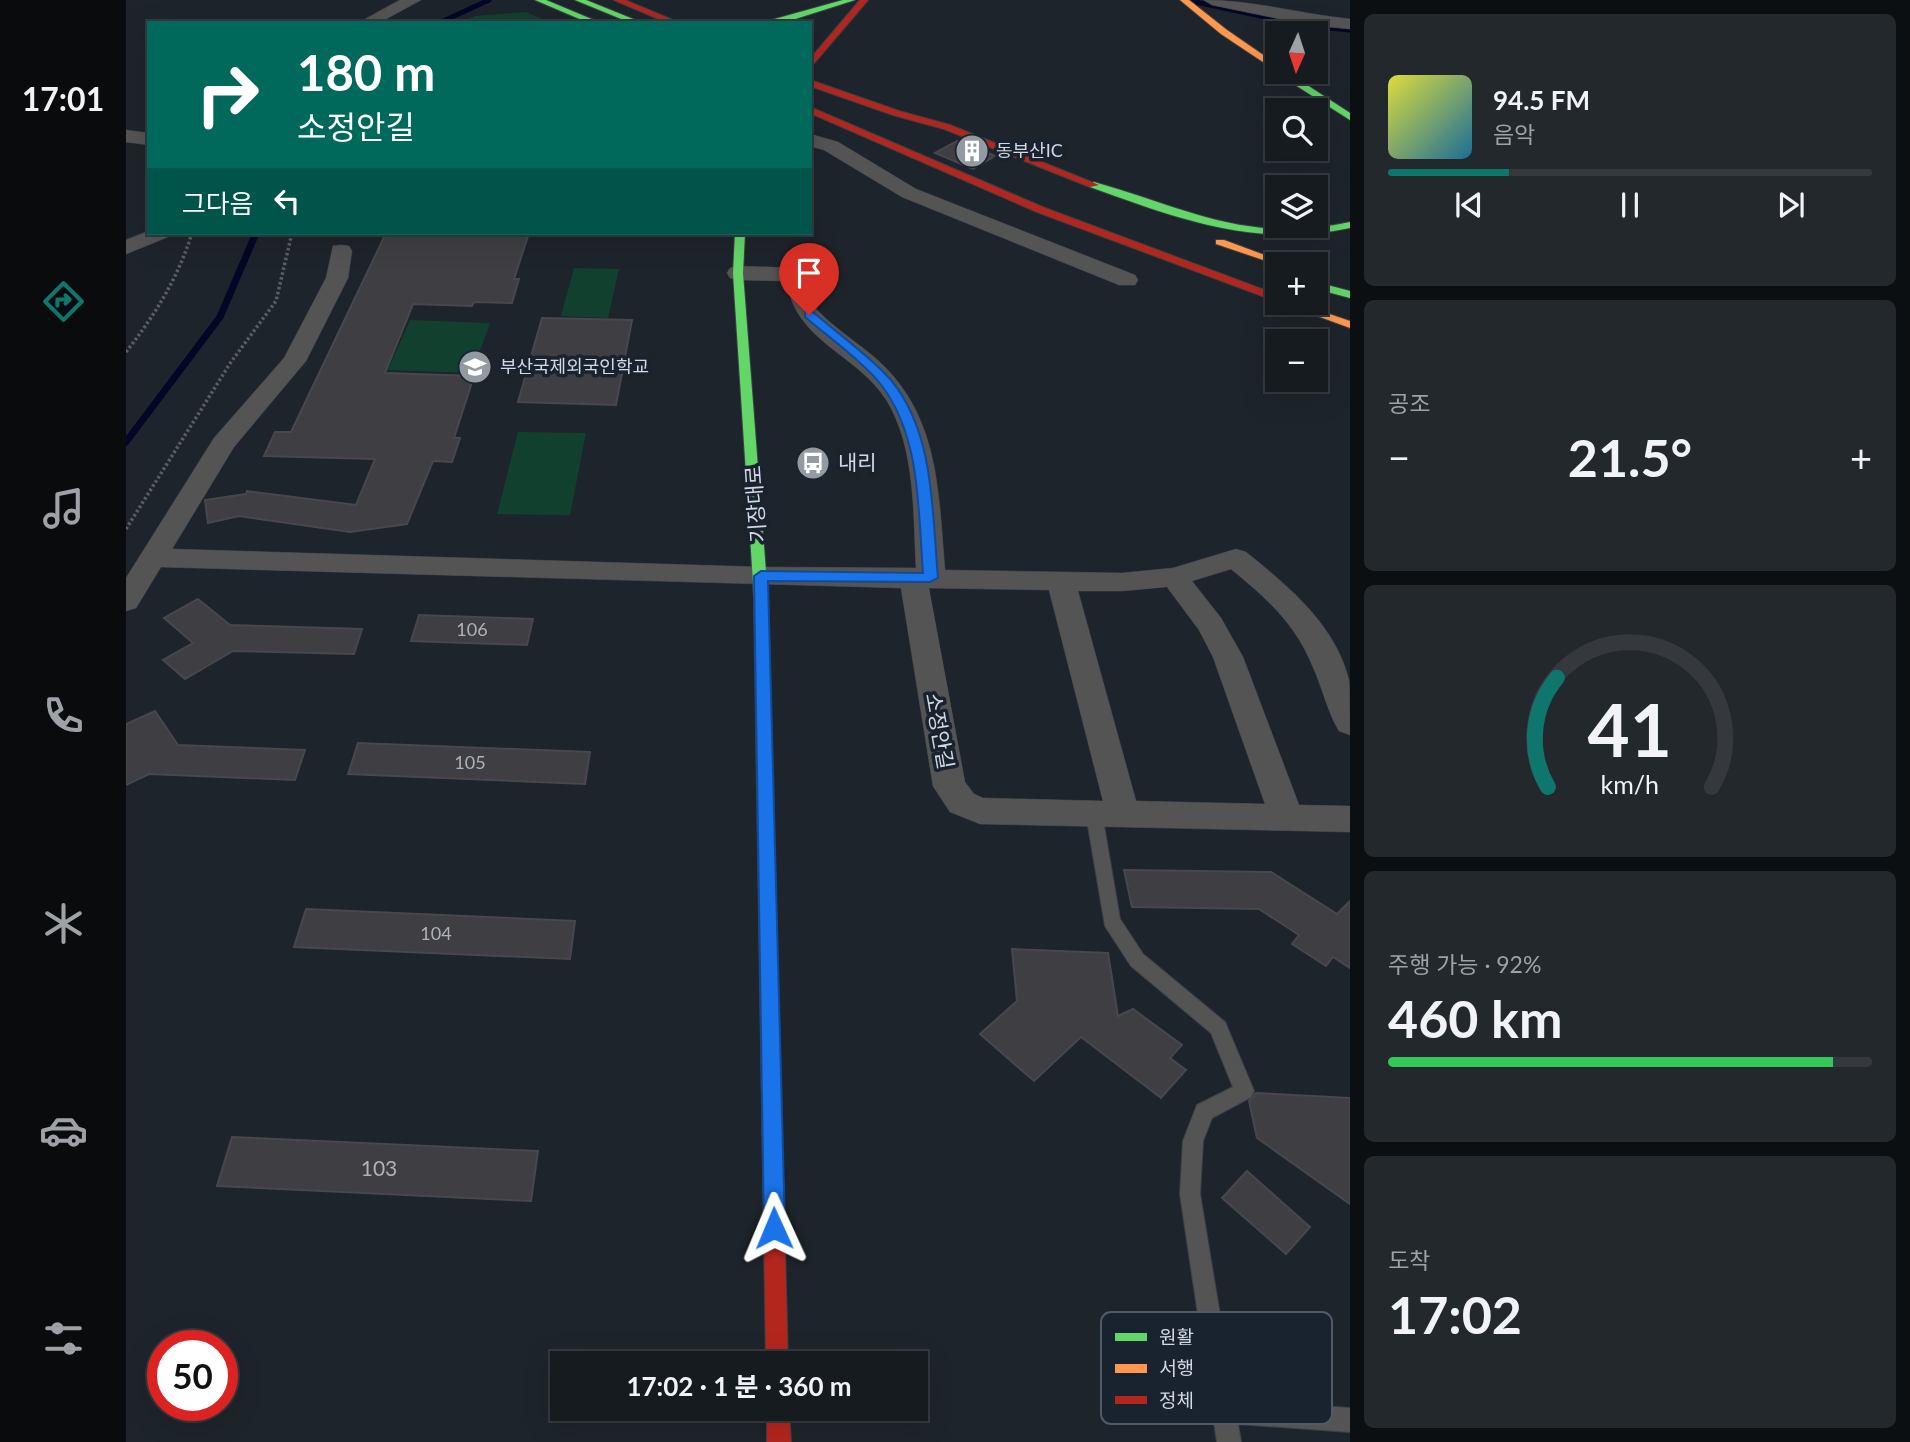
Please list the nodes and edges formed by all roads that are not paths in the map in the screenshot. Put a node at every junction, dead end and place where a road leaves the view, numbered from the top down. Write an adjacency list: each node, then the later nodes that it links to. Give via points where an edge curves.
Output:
1 (413, 0): 10 (street)
2 (539, 0): 11 (main road)
3 (579, 0): 12 (main road)
4 (618, 0): 9 (main road)
5 (851, 0): 13 (main road)
6 (864, 0): 17 (main road)
7 (1184, 0): 16 (main road)
8 (1211, 0): 14 (street); 15 (main road)
9 (670, 20)
10 (370, 21)
11 (592, 21)
12 (634, 21)
13 (776, 21)
14 (1350, 24)
15 (1265, 41)
16 (1265, 62)
17 (812, 63)
18 (812, 84): 27 (main road)
19 (1299, 84): 21 (main road)
20 (1327, 84): 22 (main road)
21 (1321, 98)
22 (1350, 99)
23 (812, 102): 33 (main road)
24 (1328, 102): 28 (main road)
25 (1328, 103): 29 (main road)
26 (812, 111): 47 (main road, via 913,158)
27 (899, 114): 34 (main road, via 947,126 1227,229 1286,233); 40 (main road, via 935,134)
28 (1350, 117)
29 (1350, 123)
30 (126, 136): 31 (street)
31 (147, 139)
32 (812, 141): 44 (street, via 831,146 909,193)
33 (994, 172)
34 (1350, 225)
35 (156, 235): 37 (street)
36 (740, 235): 42 (main road, 기장대로)
37 (126, 248)
38 (341, 251): 51 (street, via 337,278 294,361 223,443)
39 (1213, 255): 41 (main road)
40 (1265, 257)
41 (1265, 270)
42 (738, 273): 52 (main road, 기장대로); 53 (street, 소정안길, via 797,275 809,315 886,383 910,425 919,452)
43 (1328, 276): 45 (main road)
44 (1127, 280)
45 (1350, 282)
46 (1328, 289): 48 (main road)
47 (1265, 294)
48 (1350, 295)
49 (1321, 315): 50 (main road)
50 (1350, 325)
51 (154, 558): 52 (street); 56 (street)
52 (761, 576): 53 (street); 62 (main road, 기장대로)
53 (922, 577): 55 (street); 58 (street, 소정안길, via 948,786 954,795 980,811)
54 (1174, 577): 55 (street); 57 (street, via 1236,558 1307,626); 59 (street, via 1211,625 1228,657)
55 (1061, 582): 58 (street)
56 (126, 601)
57 (1350, 723)
58 (1108, 814): 59 (street, 소정안길); 61 (lane, via 1111,921 1137,960 1218,1028 1244,1091 1204,1112 1193,1141 1190,1194)
59 (1287, 818): 60 (street, 소정안길)
60 (1350, 819)
61 (1208, 1312)
62 (777, 1351)
63 (1332, 1419): 64 (lane)
64 (1350, 1420)
65 (778, 1421): 67 (main road)
66 (1226, 1424): 68 (lane)
67 (779, 1442)
68 (1229, 1442)

